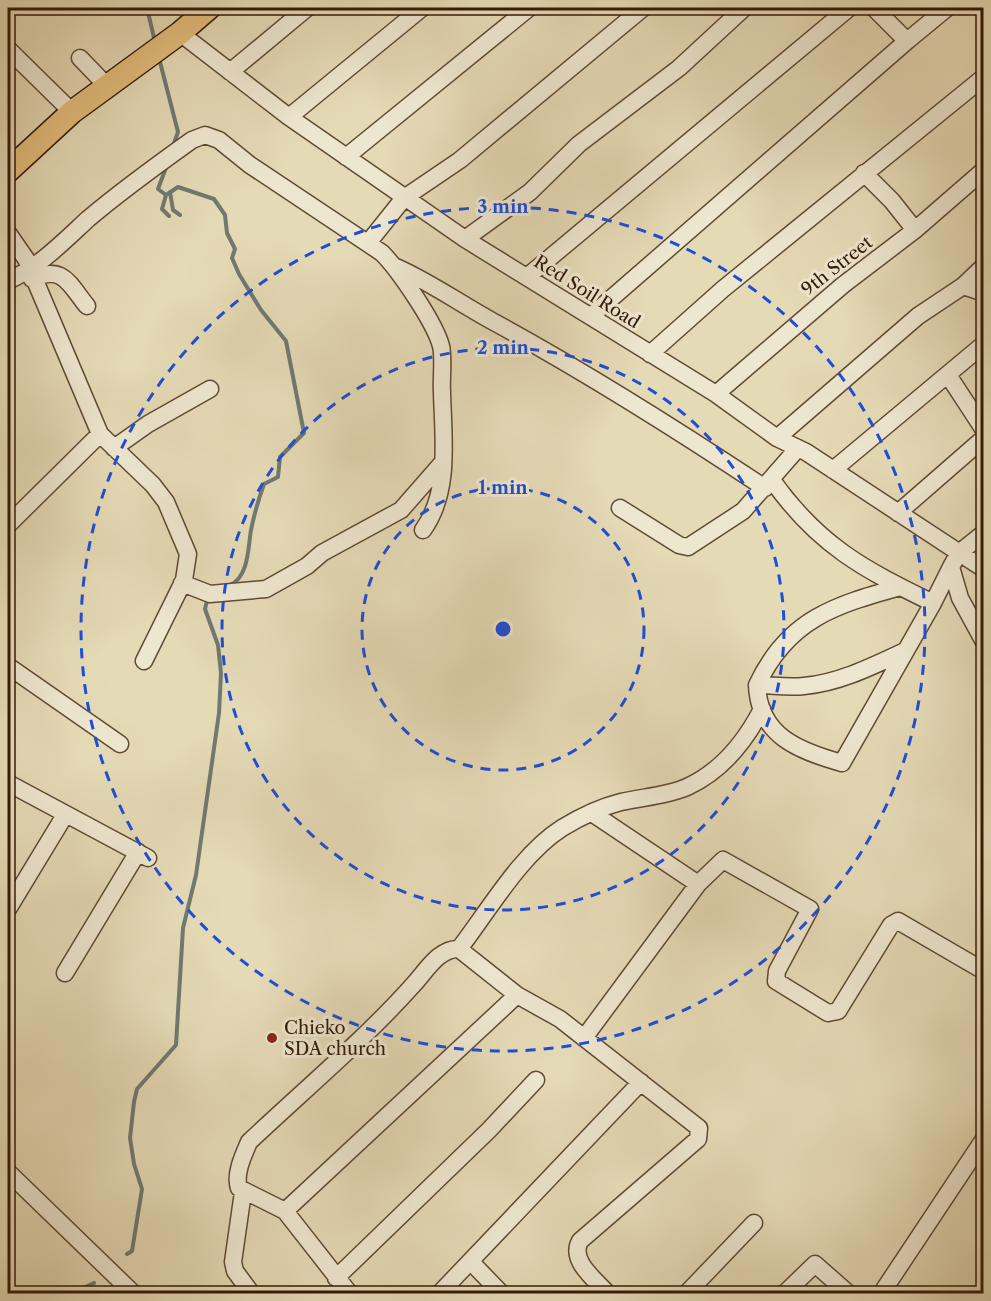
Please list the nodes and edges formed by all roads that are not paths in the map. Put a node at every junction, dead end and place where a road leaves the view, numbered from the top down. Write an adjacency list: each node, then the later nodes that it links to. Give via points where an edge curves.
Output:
1 (209, 8): 10 (main road)
2 (307, 8): 14 (street)
3 (422, 8): 18 (street)
4 (529, 8): 19 (street)
5 (643, 8): 23 (street, via 460,160)
6 (744, 8): 26 (street, via 679,68 579,144 530,192)
7 (874, 8): 11 (street)
8 (844, 9): 31 (street)
9 (941, 9): 11 (street)
10 (180, 33): 14 (street, Red Soil Road); 16 (main road)
11 (907, 41): 36 (street)
12 (8, 49): 17 (street)
13 (80, 58): 16 (street)
14 (230, 72): 18 (street, Red Soil Road)
15 (984, 77): 22 (street)
16 (107, 86): 17 (main road)
17 (72, 112): 21 (main road)
18 (290, 117): 19 (street, Red Soil Road)
19 (346, 157): 23 (street, Red Soil Road)
20 (984, 170): 24 (street, 9th Street)
21 (8, 171)
22 (864, 173): 24 (street); 38 (street)
23 (404, 198): 26 (street, Red Soil Road); 27 (street)
24 (915, 230): 41 (street, 9th Street, via 843,285)
25 (8, 233): 30 (street, via 22,251)
26 (465, 239): 31 (street, Red Soil Road)
27 (368, 243): 29 (street); 30 (street, via 211,136 198,137 89,219)
28 (984, 266): 33 (street)
29 (396, 267): 48 (street, via 441,346); 50 (street, via 426,280)
30 (31, 275): 32 (street); 35 (street, via 57,273); 43 (street)
31 (528, 276): 36 (street, Red Soil Road)
32 (8, 281)
33 (963, 286): 34 (street); 44 (street, via 918,316)
34 (984, 293)
35 (87, 306)
36 (591, 316): 38 (street, Red Soil Road)
37 (984, 344): 39 (street)
38 (650, 354): 41 (street, Red Soil Road)
39 (948, 375): 42 (street); 49 (street)
40 (210, 389): 46 (street)
41 (716, 393): 44 (street, Red Soil Road)
42 (984, 430)
43 (100, 434): 46 (street); 53 (street)
44 (777, 438): 47 (street, Red Soil Road)
45 (984, 438): 52 (street)
46 (114, 448): 58 (street, via 153,485 173,516 188,554)
47 (798, 448): 49 (street, Red Soil Road); 50 (street)
48 (443, 461): 54 (street, via 434,514); 58 (street, via 401,510 266,589 210,594)
49 (833, 470): 52 (street, Red Soil Road)
50 (769, 484): 51 (street, via 743,511 688,547); 59 (street, via 838,551)
51 (620, 508)
52 (898, 513): 56 (street, Red Soil Road)
53 (8, 525)
54 (423, 530)
55 (984, 533): 56 (street)
56 (955, 560): 57 (street, Red Soil Road); 60 (street); 61 (street, via 960,598)
57 (984, 569)
58 (182, 583): 63 (street)
59 (900, 587): 60 (street); 65 (street, via 847,602 798,628 765,667)
60 (933, 603): 62 (street)
61 (984, 642)
62 (905, 651): 65 (street, via 867,669 825,682 804,686); 66 (street, via 842,763 806,753 779,736)
63 (144, 661)
64 (8, 666): 67 (street)
65 (757, 685): 66 (street)
66 (762, 709): 69 (street, via 732,755 707,776 686,787)
67 (120, 744)
68 (8, 783): 70 (street)
69 (592, 813): 71 (street); 73 (street, via 562,828 536,848)
70 (65, 815): 72 (street); 75 (street, via 143,855)
71 (698, 884): 74 (street, via 723,860 810,909 777,971 776,981 828,1014 838,1011 891,925 898,921); 77 (street)
72 (8, 909)
73 (459, 948): 76 (street); 82 (street, via 442,953 405,994 249,1142 237,1183)
74 (984, 970)
75 (65, 974)
76 (517, 995): 77 (street, via 560,1019); 83 (street)
77 (584, 1038): 79 (street)
78 (536, 1080): 86 (street)
79 (641, 1082): 85 (street); 92 (street, via 699,1128 699,1134 576,1248 581,1264)
80 (984, 1139): 96 (street)
81 (8, 1172): 87 (street)
82 (243, 1192): 83 (street); 88 (street, via 233,1262)
83 (285, 1211): 86 (street)
84 (754, 1222): 93 (street)
85 (471, 1262): 90 (street); 91 (street)
86 (336, 1278): 89 (street)
87 (134, 1293)
88 (252, 1293)
89 (350, 1293)
90 (439, 1293)
91 (502, 1293)
92 (608, 1293)
93 (686, 1293)
94 (784, 1293): 95 (street, via 815,1264)
95 (849, 1293)
96 (881, 1293)

